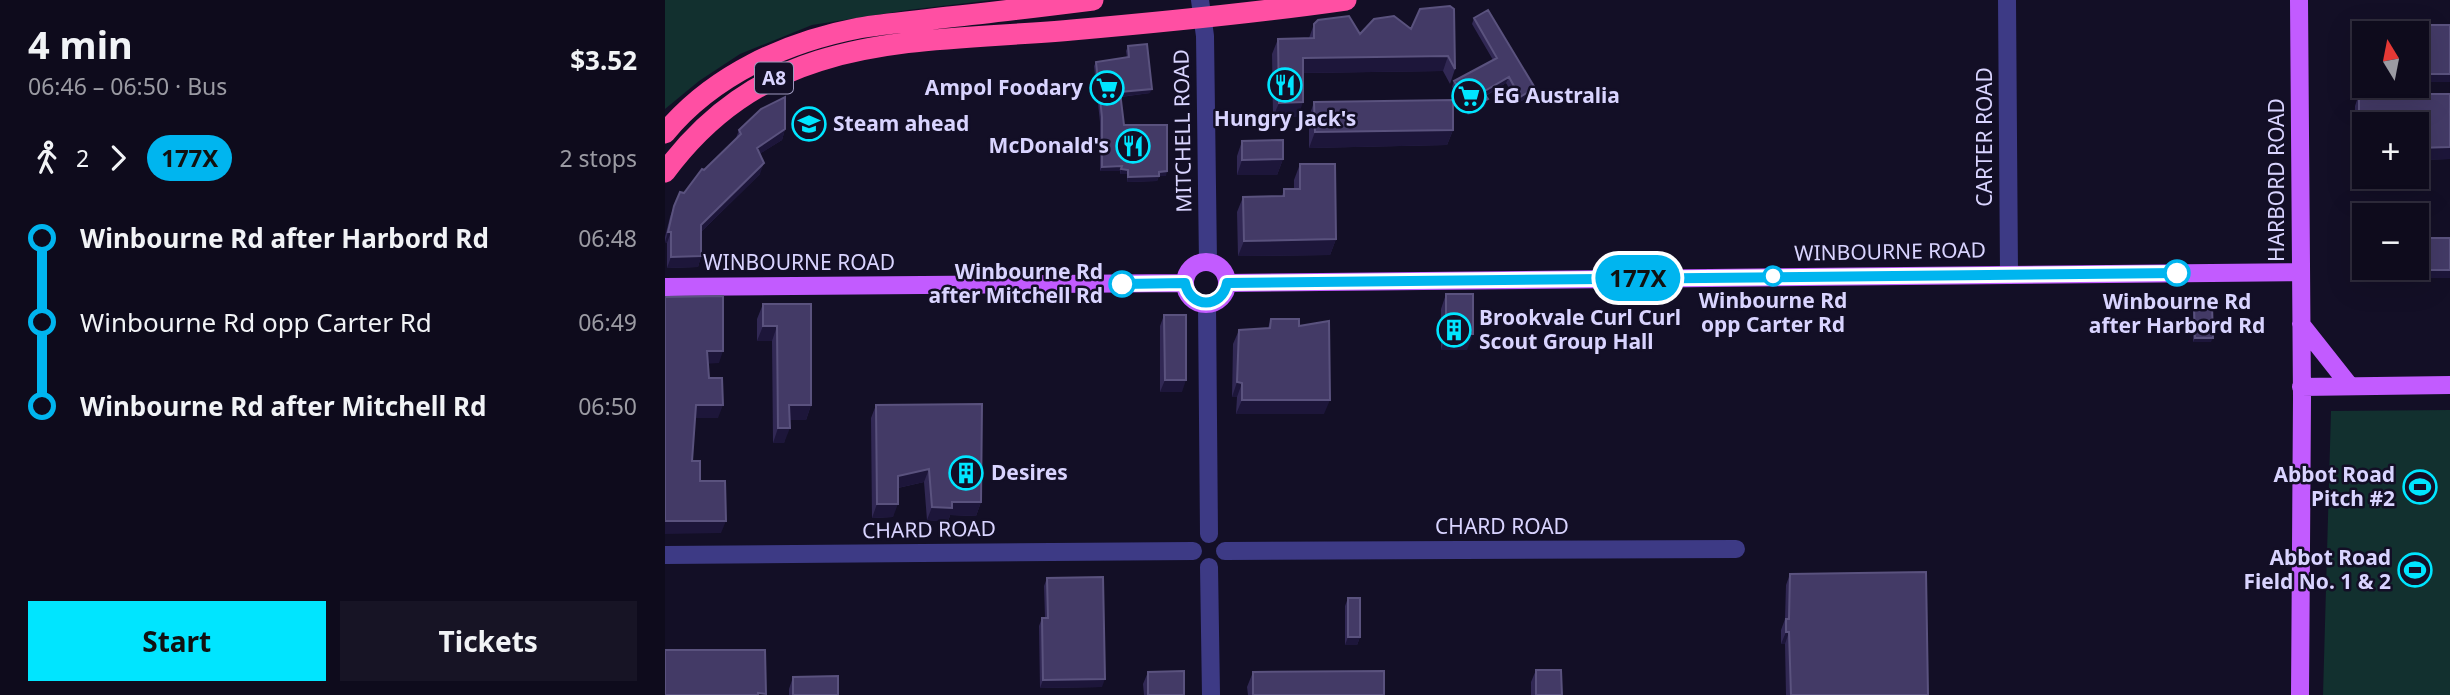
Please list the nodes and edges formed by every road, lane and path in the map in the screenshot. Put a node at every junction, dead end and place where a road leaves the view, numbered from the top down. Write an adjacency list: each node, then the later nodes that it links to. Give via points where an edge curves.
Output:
1 (1093, 0): 6 (street); 7 (highway, A8, via 859,28 811,40 727,78)
2 (1346, 0): 5 (highway, A8)
3 (2007, 0): 11 (street, CARTER ROAD)
4 (2299, 0): 10 (main road, HARBORD ROAD)
5 (1201, 8): 6 (highway, A8); 9 (street, MITCHELL ROAD)
6 (1096, 28): 8 (highway, A8, via 915,42 843,52 815,61 769,80 728,108 684,146)
7 (665, 133)
8 (665, 172)
9 (1208, 262): 12 (main road, via 1195,266); 13 (main road, via 1222,269)
10 (2301, 272): 11 (main road, WINBOURNE ROAD); 16 (main road, HARBORD ROAD)
11 (2008, 274): 13 (main road, WINBOURNE ROAD)
12 (1185, 283): 14 (main road, WINBOURNE ROAD); 15 (main road, via 1194,300)
13 (1227, 283): 15 (main road, via 1223,295)
14 (665, 287)
15 (1206, 304): 20 (street)
16 (2301, 324): 18 (main road); 19 (main road, HARBORD ROAD)
17 (2450, 385): 18 (main road)
18 (2350, 386): 19 (main road)
19 (2301, 387): 27 (main road, HARBORD ROAD)
20 (1209, 534): 22 (street, via 1197,539); 23 (street, via 1221,539)
21 (1736, 549): 23 (street, CHARD ROAD)
22 (1193, 551): 24 (street, CHARD ROAD); 25 (street, via 1199,563)
23 (1226, 551): 25 (street, via 1221,562)
24 (665, 555)
25 (1209, 567): 26 (street)
26 (1211, 695)
27 (2300, 695)

